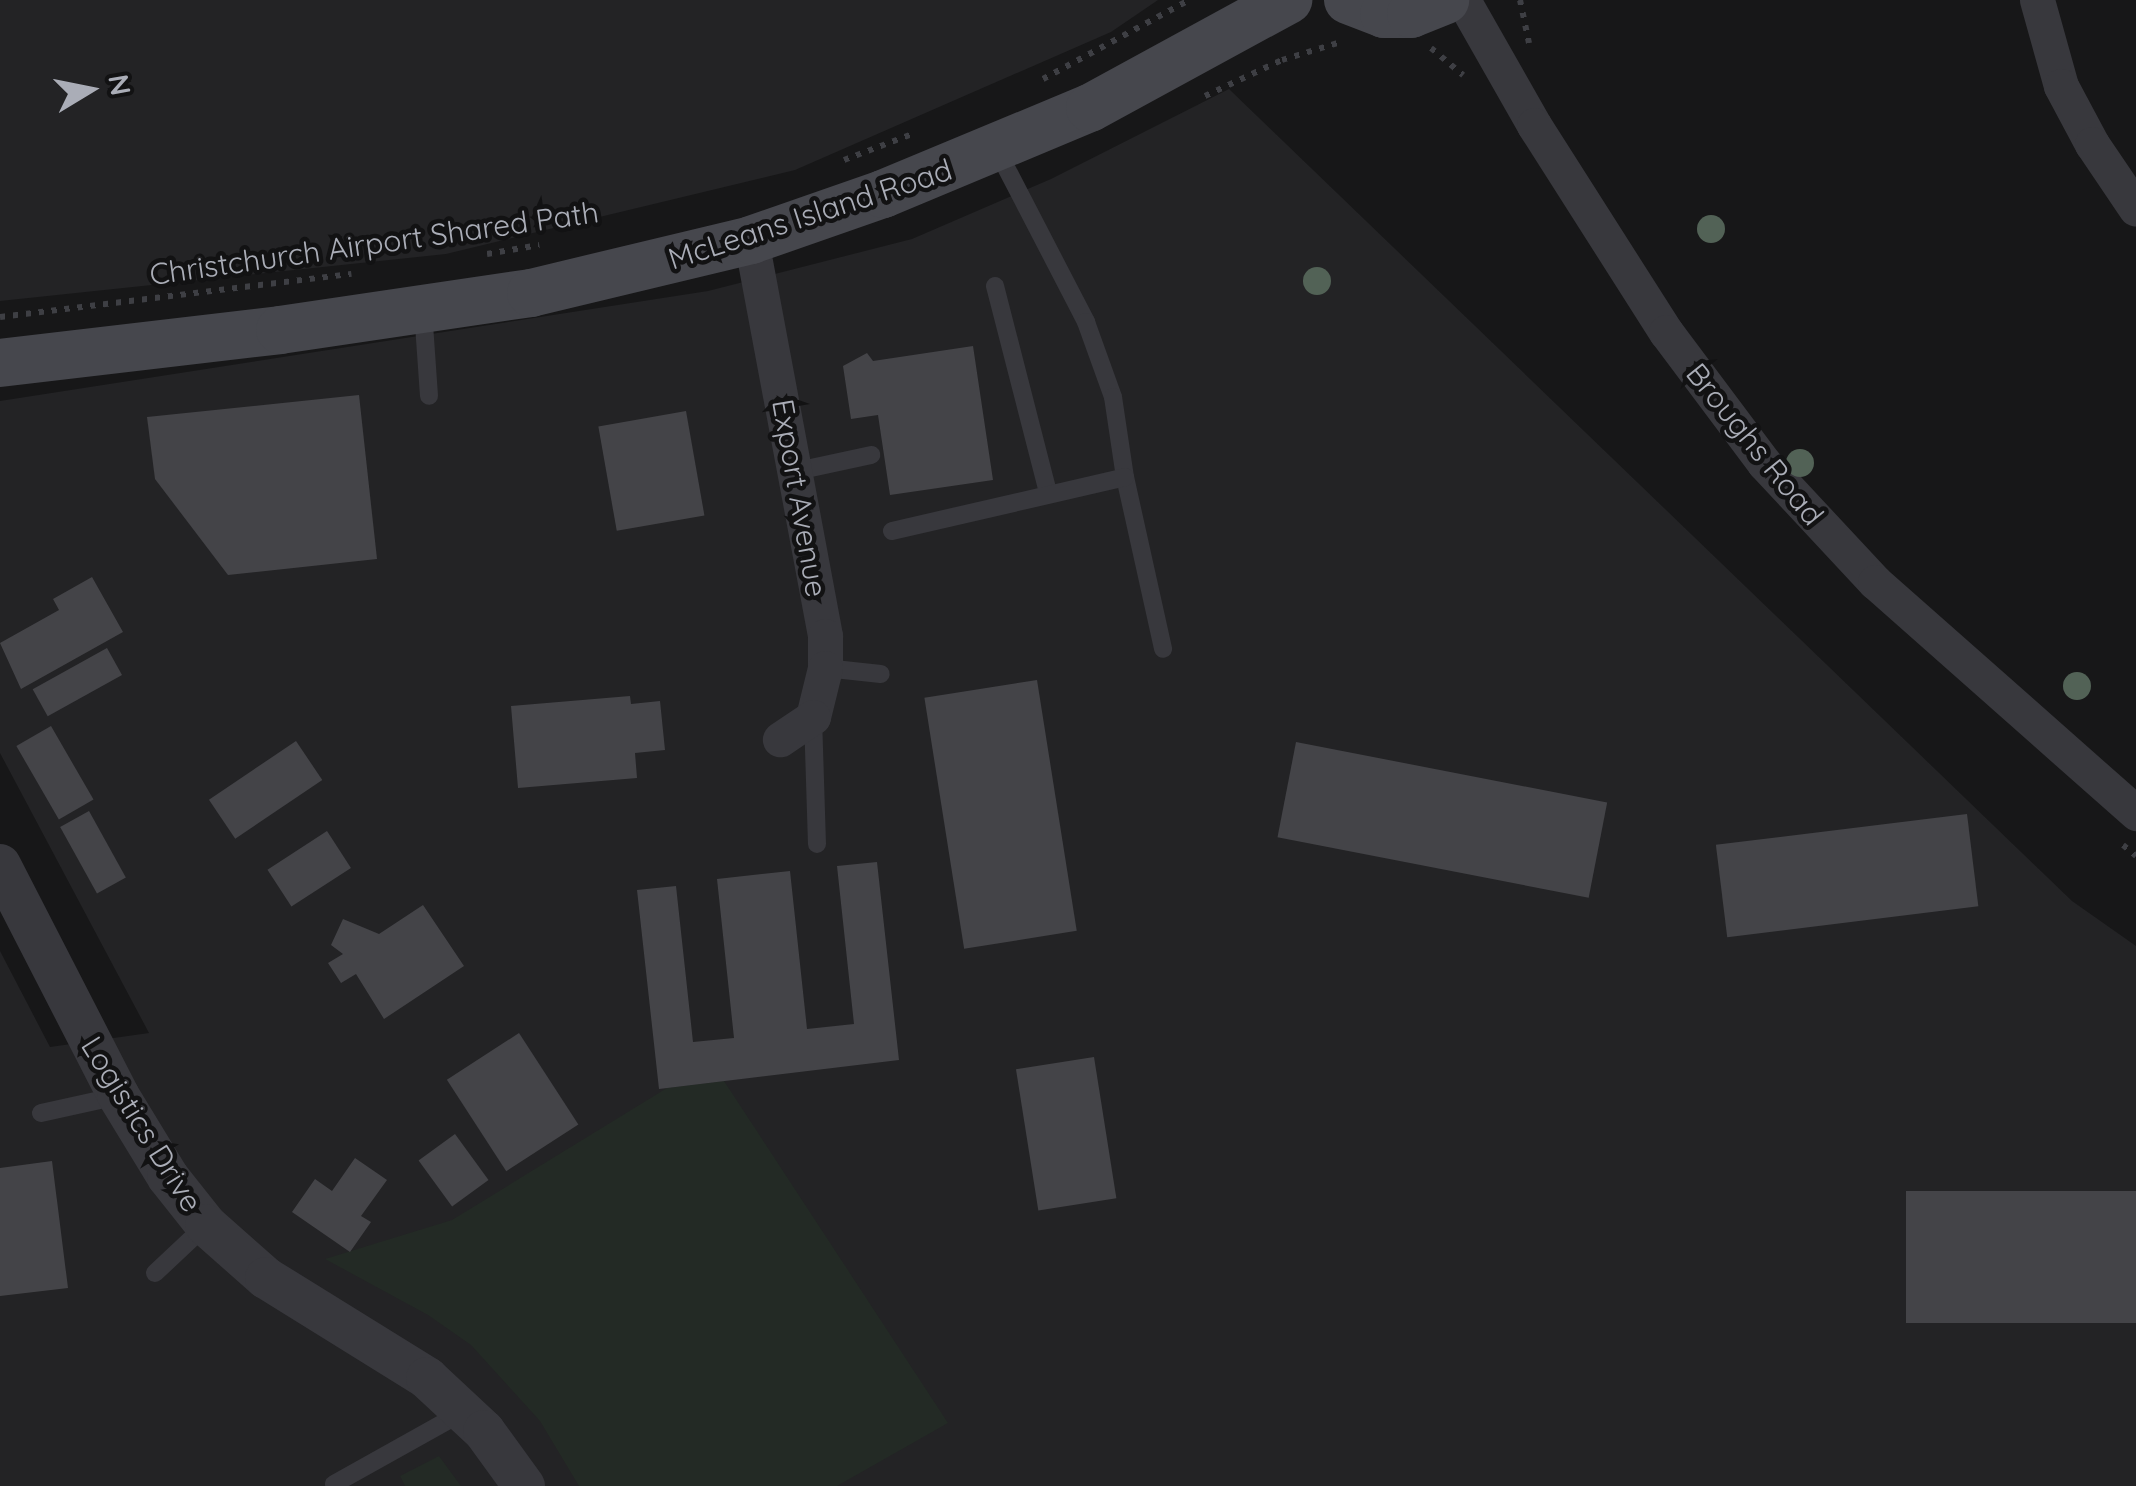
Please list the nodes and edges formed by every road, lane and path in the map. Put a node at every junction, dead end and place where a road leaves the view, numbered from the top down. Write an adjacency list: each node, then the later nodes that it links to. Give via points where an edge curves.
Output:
1 (1189, 0): 9 (path)
2 (1288, 0): 12 (main road, McLeans Island Road, via 1090,108)
3 (1445, 0): 6 (main road, via 1410,14)
4 (1463, 0): 34 (street, Broughs Road, via 1666,332 1764,463 1874,582)
5 (2037, 0): 14 (street, via 2062,86)
6 (1350, 20): 10 (path)
7 (1420, 42): 8 (path, via 1450,60)
8 (1471, 86)
9 (1027, 87)
10 (1192, 104)
11 (917, 132): 13 (path)
12 (997, 150): 15 (main road, McLeans Island Road); 26 (lane, via 1086,322 1113,397)
13 (826, 168)
14 (2136, 209)
15 (752, 240): 20 (main road, McLeans Island Road, via 600,279); 25 (street, Export Avenue)
16 (556, 242): 17 (path, Christchurch Airport Shared Path)
17 (480, 255)
18 (370, 272): 21 (path, Christchurch Airport Shared Path)
19 (995, 286): 27 (lane)
20 (423, 309): 22 (main road, McLeans Island Road); 23 (lane)
21 (0, 316)
22 (0, 363)
23 (429, 396)
24 (871, 455): 25 (lane)
25 (798, 471): 30 (street, Export Avenue)
26 (1124, 477): 27 (lane); 29 (lane)
27 (1048, 492): 28 (lane)
28 (892, 532)
29 (1163, 649)
30 (825, 668): 31 (lane); 32 (street, Export Avenue)
31 (881, 674)
32 (813, 717): 33 (street); 35 (lane)
33 (780, 739)
34 (2129, 829): 36 (path)
35 (816, 844)
36 (2136, 856)
37 (0, 865): 38 (street, Logistics Drive)
38 (118, 1096): 39 (lane); 40 (street, Logistics Drive)
39 (42, 1113)
40 (206, 1225): 41 (lane); 42 (street, Logistics Drive, via 266,1278 392,1354)
41 (155, 1273)
42 (463, 1412): 43 (lane); 44 (street, Logistics Drive)
43 (334, 1484)
44 (524, 1486)

